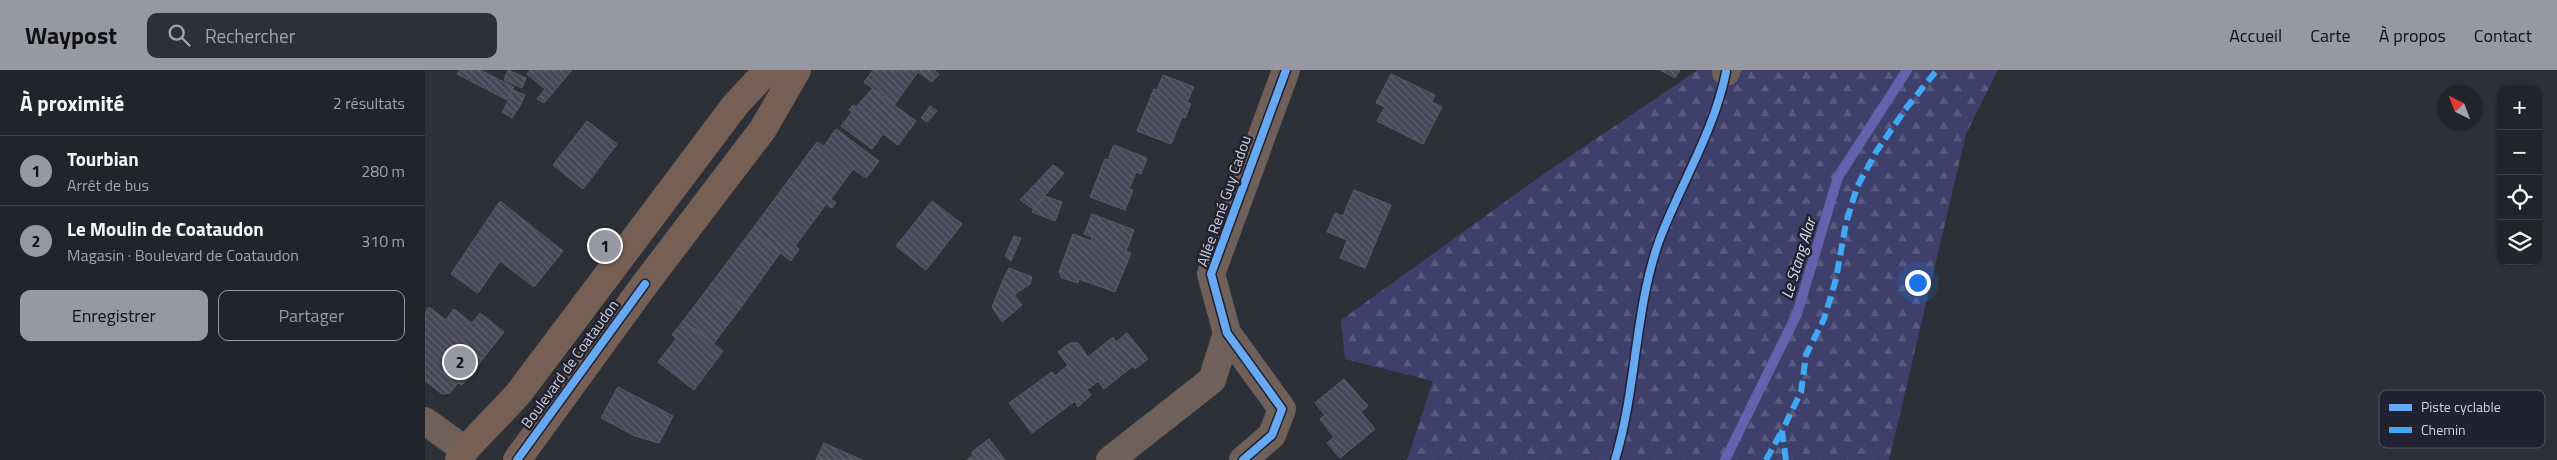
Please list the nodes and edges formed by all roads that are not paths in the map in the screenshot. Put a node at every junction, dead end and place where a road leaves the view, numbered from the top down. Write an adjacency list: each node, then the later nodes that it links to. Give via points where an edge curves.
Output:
1 (768, 70): 6 (main road, Boulevard de Coataudon, via 736,104 517,394)
2 (797, 70): 7 (main road, Boulevard de Coataudon, via 763,128)
3 (1286, 70): 4 (street, Allée René Guy Cadou, via 1211,274)
4 (1227, 333): 8 (street, via 1212,380); 9 (street, Allée René Guy Cadou, via 1281,409 1272,435)
5 (425, 421): 6 (street)
6 (465, 457)
7 (517, 460)
8 (1110, 460)
9 (1243, 460)

